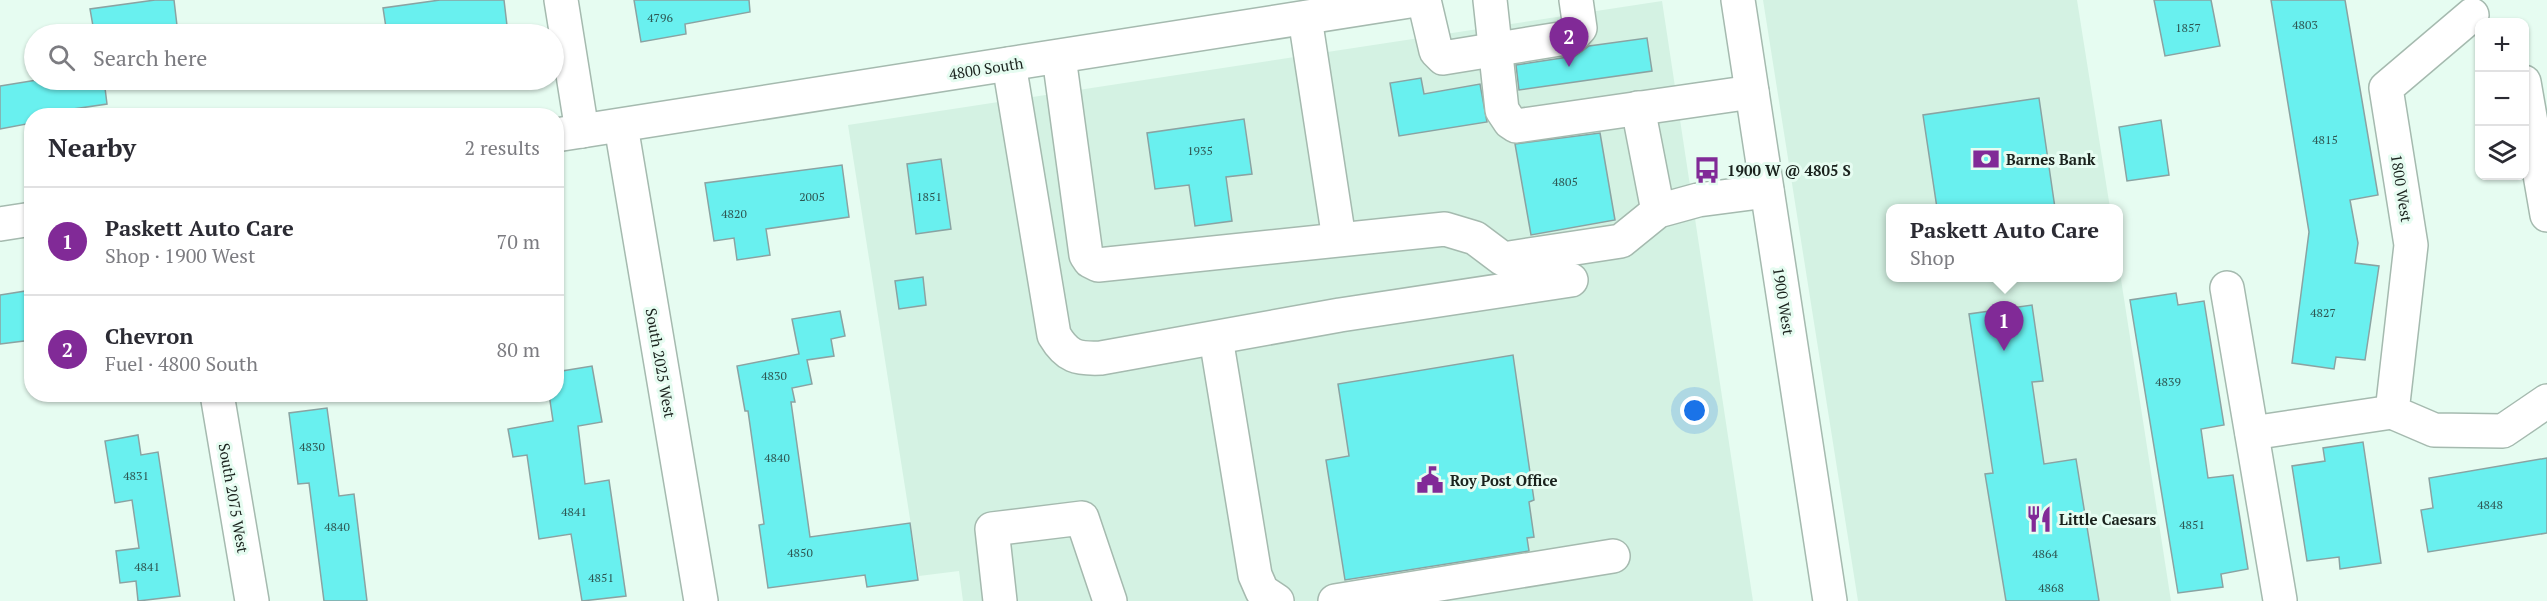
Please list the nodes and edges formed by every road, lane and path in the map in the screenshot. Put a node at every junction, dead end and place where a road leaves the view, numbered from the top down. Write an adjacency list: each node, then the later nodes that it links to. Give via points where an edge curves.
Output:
1 (561, 0): 9 (street)
2 (1416, 0): 8 (street, 4800 South)
3 (1424, 0): 10 (street, via 1437,55 1443,58)
4 (1490, 0): 10 (street)
5 (1576, 0): 10 (street, via 1580,27 1572,37)
6 (1738, 0): 14 (street, 1900 West)
7 (2474, 13): 30 (street, 1800 West, via 2386,88 2411,245)
8 (1305, 18): 12 (street, 4800 South); 24 (street)
9 (562, 24)
10 (1496, 49): 15 (street, via 1502,110 1516,126)
11 (564, 50): 18 (street)
12 (1059, 57): 13 (street, 4800 South); 24 (street, via 1086,255 1090,261 1098,265)
13 (1009, 64): 17 (street, 4800 South); 27 (street, via 1054,335 1061,346 1080,359 1101,358)
14 (1752, 92): 15 (street); 19 (street, 1900 West)
15 (1638, 108): 20 (street)
16 (2529, 111): 21 (street)
17 (621, 126): 18 (street, 4800 South); 35 (street, South 2025 West)
18 (569, 133)
19 (1767, 191): 20 (street, via 1698,200); 40 (street, 1900 West)
20 (1658, 211): 24 (street, via 1621,241 1503,259 1475,238 1445,229)
21 (2547, 215)
22 (24, 220): 23 (street)
23 (0, 224)
24 (1339, 239)
25 (1571, 280): 27 (street)
26 (2227, 288): 31 (street)
27 (1216, 338): 38 (street, via 1254,575 1262,591)
28 (2547, 401): 30 (street, via 2503,431 2434,430)
29 (218, 402): 34 (street, South 2075 West)
30 (2392, 412): 31 (street)
31 (2252, 433): 33 (street)
32 (1613, 556): 39 (street)
33 (2280, 600)
34 (252, 601)
35 (702, 601)
36 (1000, 601): 37 (street, via 992,529 1082,518)
37 (1110, 601)
38 (1277, 601)
39 (1335, 601)
40 (1830, 601)

